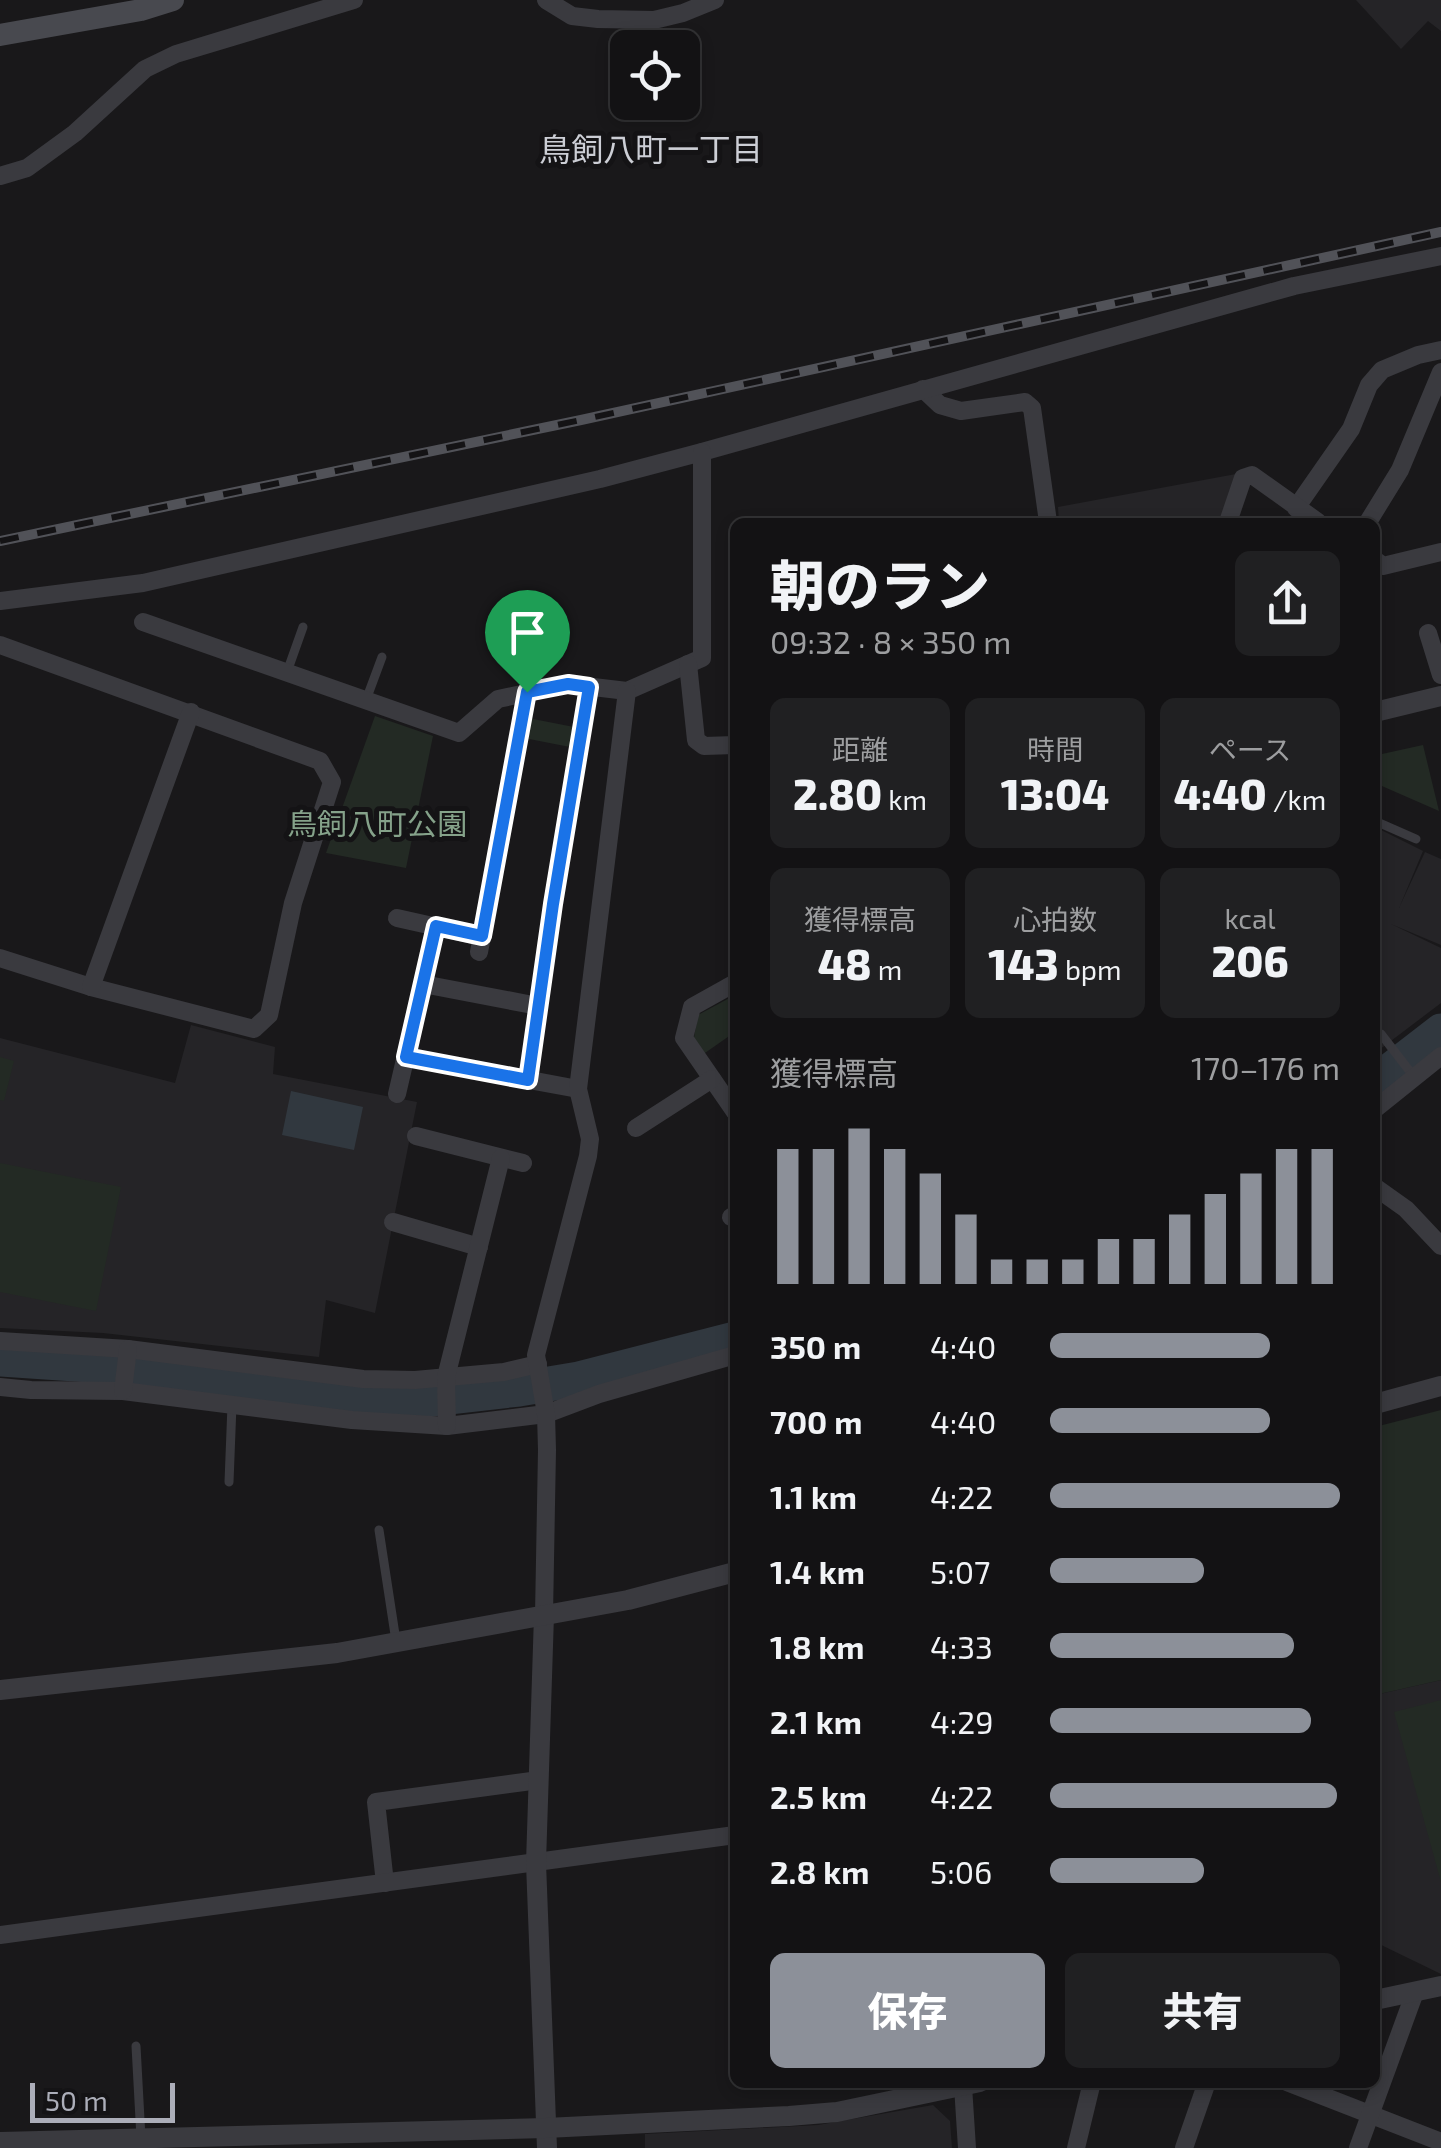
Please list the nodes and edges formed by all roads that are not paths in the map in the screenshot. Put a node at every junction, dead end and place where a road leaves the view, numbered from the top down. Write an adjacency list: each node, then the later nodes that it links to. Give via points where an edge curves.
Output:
1 (173, 0): 5 (main road)
2 (354, 0): 6 (street, via 145,69 75,133 27,168)
3 (546, 0): 4 (street, via 572,16 654,20)
4 (715, 0)
5 (0, 35)
6 (0, 176)
7 (1441, 256): 10 (street, via 1294,286)
8 (1441, 350): 12 (street, via 1382,370 1368,385 1351,429)
9 (1441, 372): 16 (street, via 1400,470)
10 (922, 389): 11 (street); 13 (street, via 961,412 1025,402 1032,408)
11 (702, 452): 19 (street, via 143,583); 25 (street, via 702,658)
12 (1296, 508): 14 (street, via 1252,475 1243,478); 15 (street)
13 (1047, 518)
14 (1229, 518)
15 (1312, 518)
16 (1370, 518)
17 (1441, 552): 18 (street)
18 (1380, 564)
19 (0, 601)
20 (143, 622): 26 (street)
21 (303, 627): 26 (lane)
22 (1428, 633): 27 (street)
23 (0, 645): 34 (street)
24 (382, 658): 32 (lane)
25 (688, 664): 30 (street); 35 (street, via 696,740)
26 (286, 672): 32 (street)
27 (1441, 675)
28 (589, 687): 29 (street); 30 (street); 44 (street)
29 (527, 692): 32 (street, via 498,699 459,733); 39 (street, via 481,944)
30 (627, 692): 51 (street)
31 (1441, 696): 33 (street)
32 (366, 700)
33 (1380, 711)
34 (190, 712): 42 (street); 42 (street, via 320,761 332,782 268,1016 254,1030)
35 (730, 745)
36 (1380, 822): 37 (lane)
37 (1416, 839)
38 (397, 918): 39 (street)
39 (436, 926): 41 (street)
40 (0, 958): 42 (street)
41 (423, 984): 44 (street); 47 (street)
42 (91, 987)
43 (730, 987): 49 (street, via 692,1007 684,1038)
44 (538, 1006): 50 (street)
45 (1381, 1034): 48 (lane)
46 (1441, 1056): 48 (street)
47 (406, 1057): 50 (street); 52 (street)
48 (1411, 1073): 53 (street)
49 (712, 1079): 54 (street); 55 (street)
50 (528, 1080): 51 (street)
51 (578, 1089): 67 (street, via 588,1156)
52 (397, 1094)
53 (1380, 1104)
54 (730, 1105)
55 (636, 1128)
56 (416, 1136): 57 (street)
57 (501, 1158): 58 (street); 63 (street)
58 (523, 1163)
59 (1380, 1190): 61 (street)
60 (393, 1222): 63 (street)
61 (1434, 1229): 62 (street)
62 (1441, 1246)
63 (479, 1247): 68 (street)
64 (0, 1342): 65 (street)
65 (128, 1349): 68 (street, via 363,1379); 71 (street)
66 (730, 1356): 74 (street)
67 (538, 1367): 68 (street); 74 (street)
68 (446, 1376): 75 (street)
69 (1441, 1386): 72 (street)
70 (0, 1387): 71 (street)
71 (123, 1391): 73 (street)
72 (1380, 1403)
73 (232, 1405): 75 (street); 76 (lane)
74 (545, 1405): 75 (street); 79 (street)
75 (447, 1426)
76 (229, 1482)
77 (379, 1530): 80 (lane)
78 (730, 1573): 79 (street)
79 (544, 1615): 80 (street); 82 (street)
80 (396, 1642): 81 (street)
81 (0, 1690)
82 (539, 1780): 84 (street); 85 (street, via 376,1802)
83 (730, 1836): 84 (street)
84 (536, 1862): 85 (street); 100 (street)
85 (385, 1883): 86 (street)
86 (0, 1935)
87 (1441, 1986): 88 (street)
88 (1414, 1992): 89 (street); 96 (street)
89 (1380, 1999)
90 (136, 2046): 99 (lane)
91 (952, 2088): 100 (street, via 837,2112)
92 (971, 2088): 104 (street)
93 (1091, 2088): 105 (street)
94 (1205, 2088): 106 (street)
95 (1302, 2088): 98 (street)
96 (1380, 2088)
97 (1380, 2088): 98 (street)
98 (1370, 2116): 103 (street); 107 (street)
99 (141, 2138): 101 (street); 102 (street)
100 (546, 2138): 101 (street)
101 (337, 2140)
102 (0, 2142)
103 (1441, 2142)
104 (967, 2148)
105 (1076, 2148)
106 (1184, 2148)
107 (1358, 2148)

